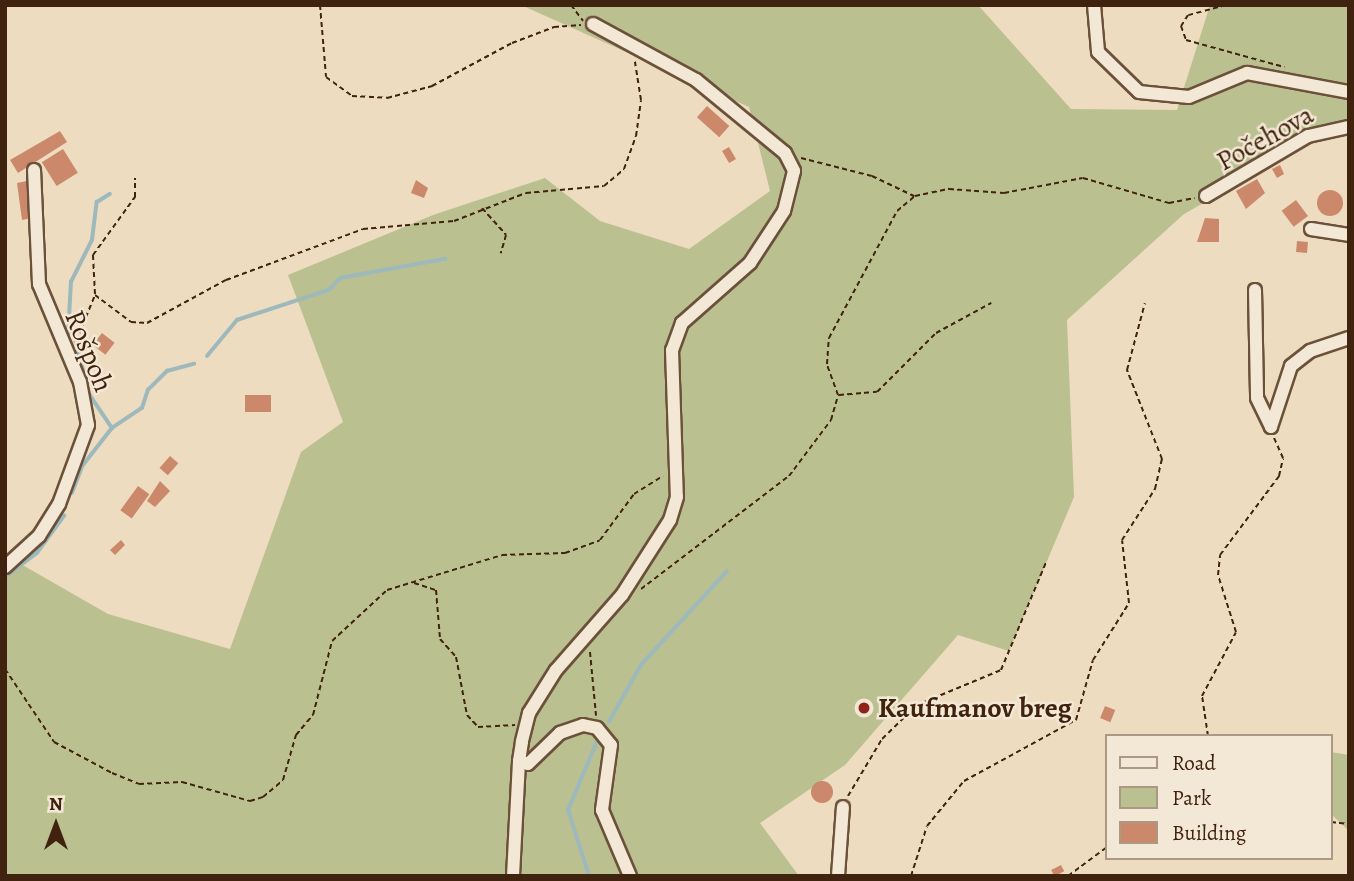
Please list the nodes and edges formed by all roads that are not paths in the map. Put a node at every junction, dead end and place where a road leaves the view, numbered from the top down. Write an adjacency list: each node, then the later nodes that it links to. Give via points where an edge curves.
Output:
1 (1094, 5): 3 (street, via 1098,52 1139,92 1189,97 1247,74)
2 (589, 24): 12 (street, via 696,80 785,153 794,171 783,211 750,263 682,323 672,350 676,468 670,520 622,595 556,670 529,713)
3 (1349, 92)
4 (1349, 127): 6 (street, Počehova, via 1308,136)
5 (34, 170): 11 (street, Rošpoh, via 39,284 88,406 85,444 48,522)
6 (1206, 195)
7 (1311, 229): 8 (street)
8 (1349, 235)
9 (1255, 290): 10 (street, via 1257,398 1271,427 1291,366 1310,351)
10 (1349, 338)
11 (5, 567)
12 (519, 761): 14 (street); 15 (street, via 528,764 560,733 597,728 611,745 602,810)
13 (843, 807): 16 (street)
14 (513, 876)
15 (630, 876)
16 (838, 876)

